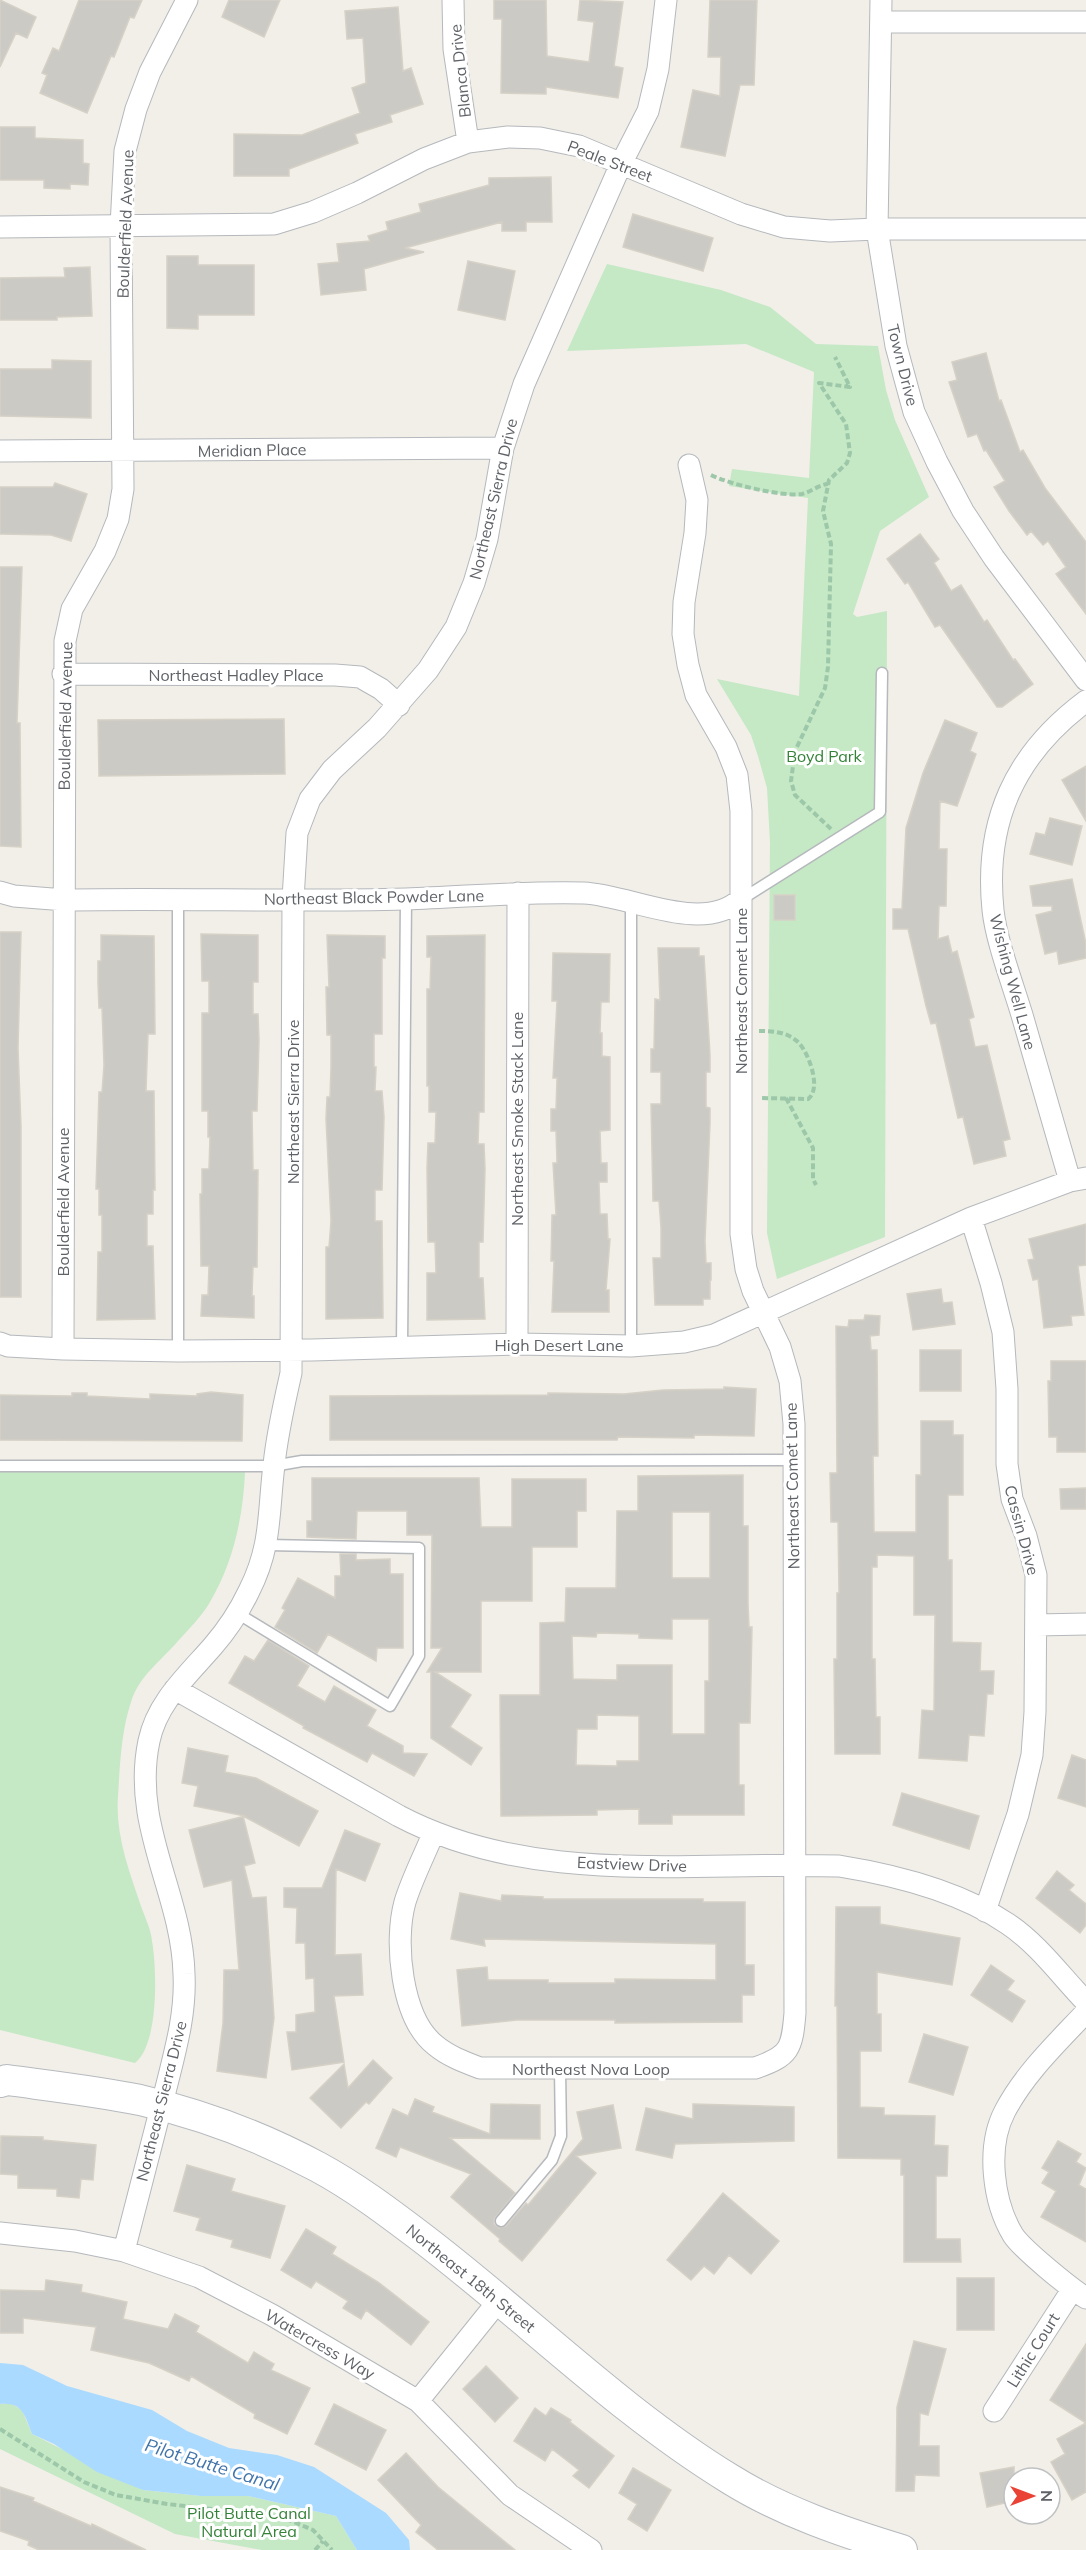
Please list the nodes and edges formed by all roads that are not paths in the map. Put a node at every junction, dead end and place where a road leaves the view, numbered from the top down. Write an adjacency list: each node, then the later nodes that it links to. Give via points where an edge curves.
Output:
1 (188, 0): 9 (street, Boulderfield Avenue, via 150,72 136,109 125,151)
2 (453, 0): 7 (street, Blanca Drive, via 454,49)
3 (666, 0): 8 (street, Northeast Sierra Drive, via 658,69 648,111)
4 (881, 0): 5 (street, Town Drive)
5 (881, 22): 6 (street); 11 (street, Town Drive)
6 (1086, 22)
7 (468, 142): 8 (street, Peale Street, via 540,138 579,146); 9 (street, Peale Street, via 357,193 274,224)
8 (621, 164): 11 (street, Peale Street, via 741,214 784,227 830,231); 13 (street, Northeast Sierra Drive, via 524,384)
9 (121, 226): 10 (street, Peale Street); 15 (street, Boulderfield Avenue)
10 (0, 227)
11 (877, 229): 12 (street, Peale Street); 19 (street, Town Drive, via 896,346 914,412 937,462 994,558)
12 (1086, 229)
13 (503, 448): 15 (street, Meridian Place); 21 (street, Northeast Sierra Drive, via 487,539 474,583 456,627)
14 (0, 451): 15 (street, Meridian Place)
15 (124, 451): 18 (street, Boulderfield Avenue, via 118,519 72,609)
16 (689, 465): 27 (street, Northeast Comet Lane, via 697,500 683,634 696,695 737,775)
17 (882, 673): 27 (lane, via 880,812)
18 (63, 674): 21 (street, Northeast Hadley Place, via 360,677); 28 (street, Boulderfield Avenue)
19 (1086, 680)
20 (1086, 701): 30 (street, Wishing Well Lane, via 1059,722 1029,756 1004,801 992,859 993,912)
21 (399, 705): 25 (street, Northeast Sierra Drive, via 332,770 310,799 297,833)
22 (0, 892): 28 (street, Northeast Black Powder Lane)
23 (518, 894): 26 (street, Northeast Black Powder Lane); 29 (street, Northeast Black Powder Lane, via 586,894); 34 (street, Northeast Smoke Stack Lane)
24 (178, 898): 25 (street, Northeast Black Powder Lane); 28 (street, Northeast Black Powder Lane); 39 (lane)
25 (293, 899): 26 (street, Northeast Black Powder Lane); 38 (street, Northeast Sierra Drive)
26 (406, 899): 35 (lane)
27 (741, 899): 29 (street, Northeast Black Powder Lane, via 730,909 716,913 668,911); 32 (street, Northeast Comet Lane, via 741,1234 746,1269)
28 (65, 900): 37 (street, Boulderfield Avenue)
29 (631, 903): 36 (lane)
30 (1078, 1180): 31 (street, High Desert Lane)
31 (971, 1218): 32 (street, High Desert Lane); 45 (street, Cassin Drive, via 1003,1332 1006,1464 1012,1499 1036,1575)
32 (764, 1314): 36 (street, High Desert Lane, via 714,1335); 40 (street, Northeast Comet Lane, via 790,1381)
33 (0, 1343): 37 (street, High Desert Lane)
34 (517, 1344): 35 (street, High Desert Lane); 36 (street, High Desert Lane)
35 (402, 1346): 38 (street, High Desert Lane)
36 (631, 1346)
37 (63, 1349): 39 (street, High Desert Lane)
38 (292, 1350): 39 (street, High Desert Lane); 42 (street, Northeast Sierra Drive)
39 (178, 1351)
40 (794, 1460): 42 (lane, via 302,1461); 49 (street, Northeast Comet Lane)
41 (0, 1466): 42 (lane)
42 (273, 1466): 43 (street, Northeast Sierra Drive)
43 (267, 1545): 44 (street, Northeast Sierra Drive); 44 (lane, via 420,1548 419,1656 390,1706)
44 (237, 1613): 47 (street, Northeast Sierra Drive)
45 (1037, 1624): 46 (street); 50 (street, Cassin Drive, via 1032,1755)
46 (1086, 1624)
47 (175, 1689): 48 (street, Eastview Drive); 55 (street, Northeast Sierra Drive, via 158,1715 149,1741 145,1780 154,1845 180,1932 184,1974 183,2012)
48 (433, 1834): 49 (street, Eastview Drive, via 572,1863); 53 (street, Northeast Nova Loop, via 405,1902 401,1927 408,2003 418,2025 433,2044 480,2068)
49 (793, 1866): 50 (street, Eastview Drive, via 839,1866 873,1872 918,1883); 53 (street, Northeast Nova Loop, via 795,2013 792,2042 778,2060 755,2068)
50 (986, 1911): 51 (street, Eastview Drive, via 1039,1952)
51 (1086, 2002)
52 (1086, 2012): 59 (street, via 1025,2078 1003,2113 993,2157 997,2198 1014,2236)
53 (560, 2069): 56 (lane, via 561,2136 552,2160)
54 (2, 2079): 55 (main road, Northeast 18th Street)
55 (162, 2106): 58 (street, Northeast Sierra Drive); 60 (main road, Northeast 18th Street, via 263,2141 318,2167 370,2198)
56 (501, 2221)
57 (0, 2233): 58 (street, Watercress Way)
58 (124, 2251): 61 (street, Watercress Way, via 199,2277)
59 (1079, 2294): 62 (street, Lithic Court)
60 (500, 2300): 61 (street); 64 (main road, Northeast 18th Street, via 654,2426 731,2480 831,2527)
61 (418, 2401): 63 (street, Watercress Way, via 510,2495)
62 (994, 2411)
63 (591, 2550)
64 (902, 2550)

